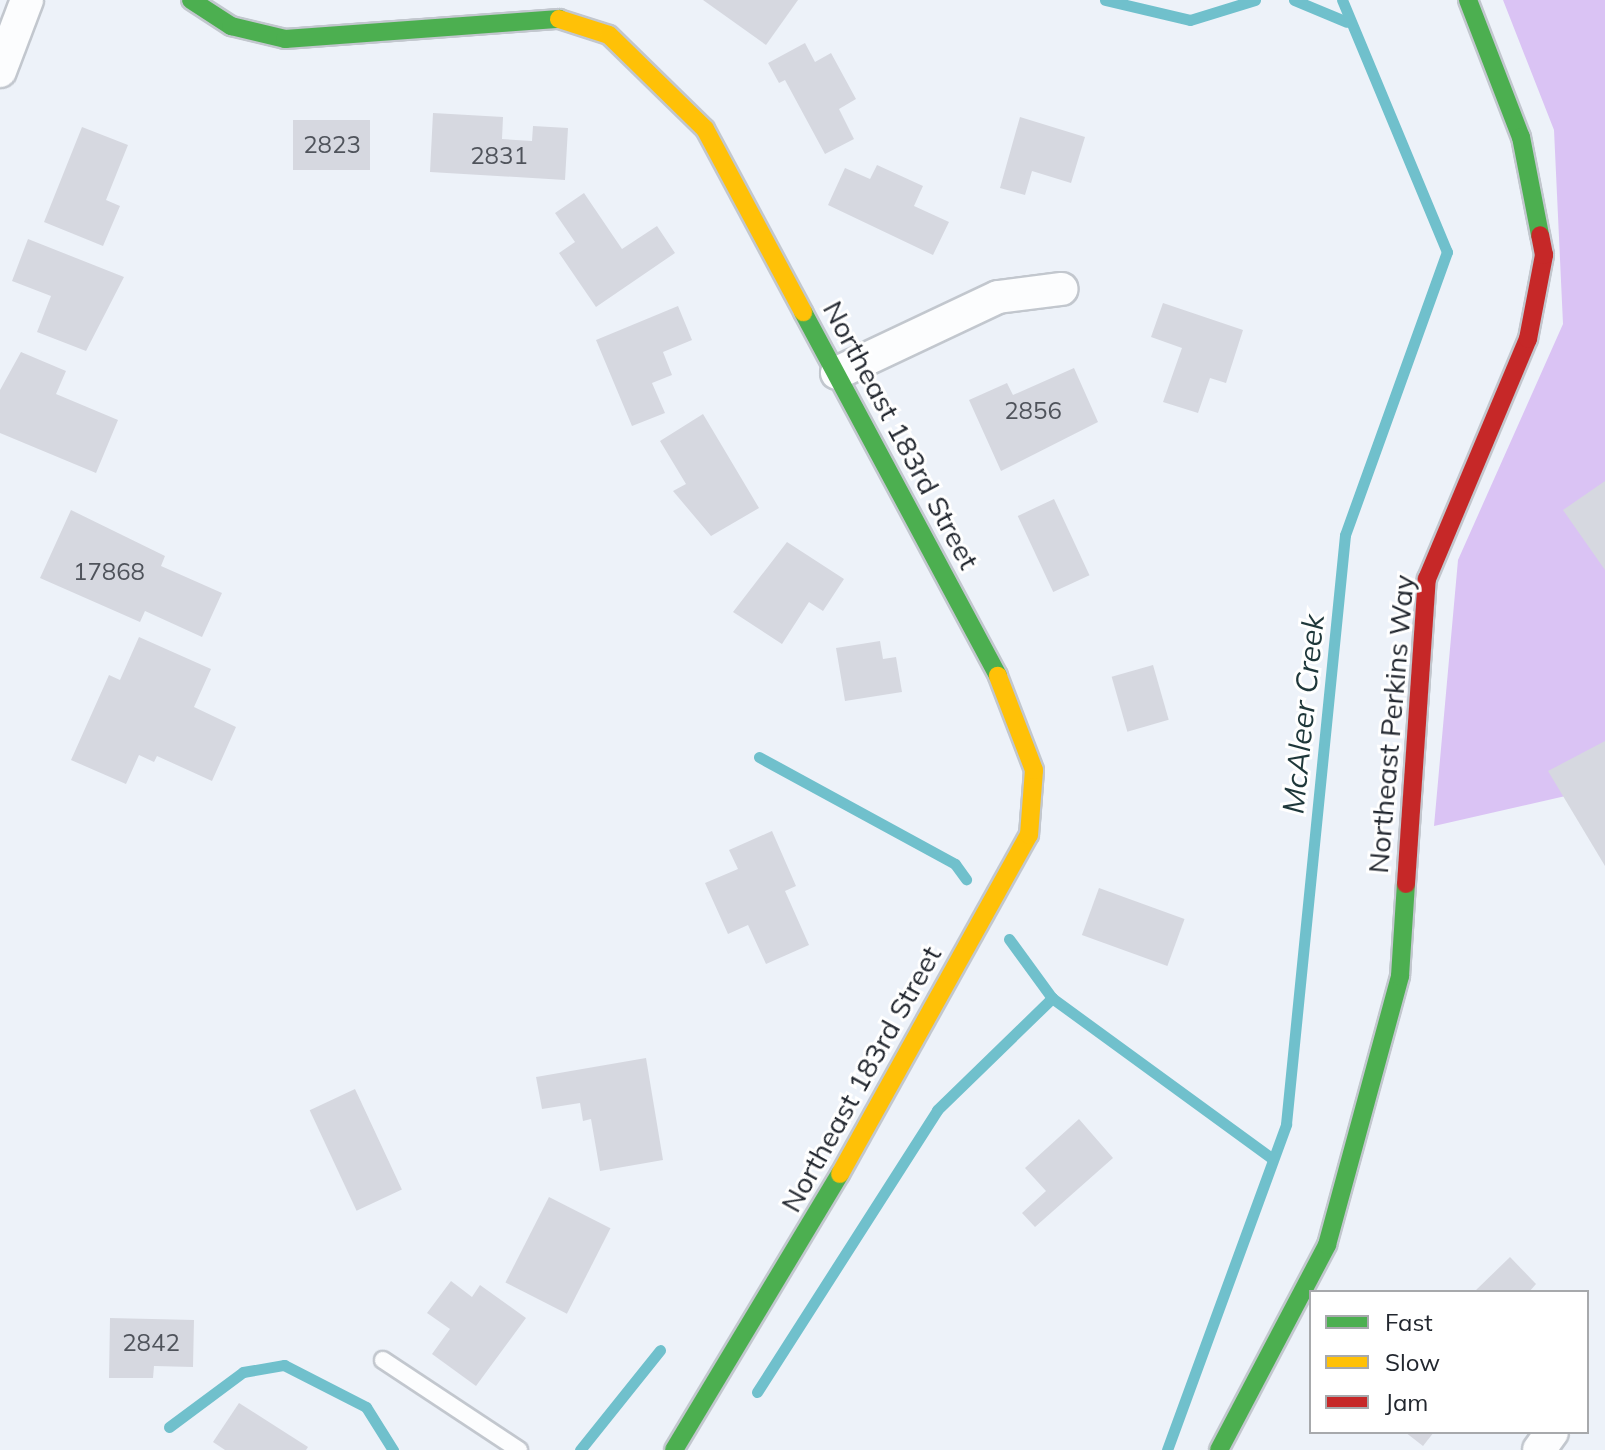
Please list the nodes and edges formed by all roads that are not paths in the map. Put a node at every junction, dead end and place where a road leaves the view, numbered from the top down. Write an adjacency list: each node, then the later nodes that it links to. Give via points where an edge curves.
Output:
1 (27, 0): 4 (street)
2 (191, 0): 6 (street, Northeast 183rd Street, via 231,26 285,39 550,16 609,35 705,129)
3 (1468, 0): 10 (street, Northeast Perkins Way, via 1521,137 1544,255 1528,339 1427,579 1400,976 1331,1230)
4 (0, 71)
5 (1061, 289): 6 (street, via 998,297)
6 (837, 373): 9 (street, Northeast 183rd Street, via 1018,714 1034,770 1029,835 785,1274)
7 (383, 1360): 8 (lane)
8 (519, 1450)
9 (674, 1450)
10 (1219, 1450)

